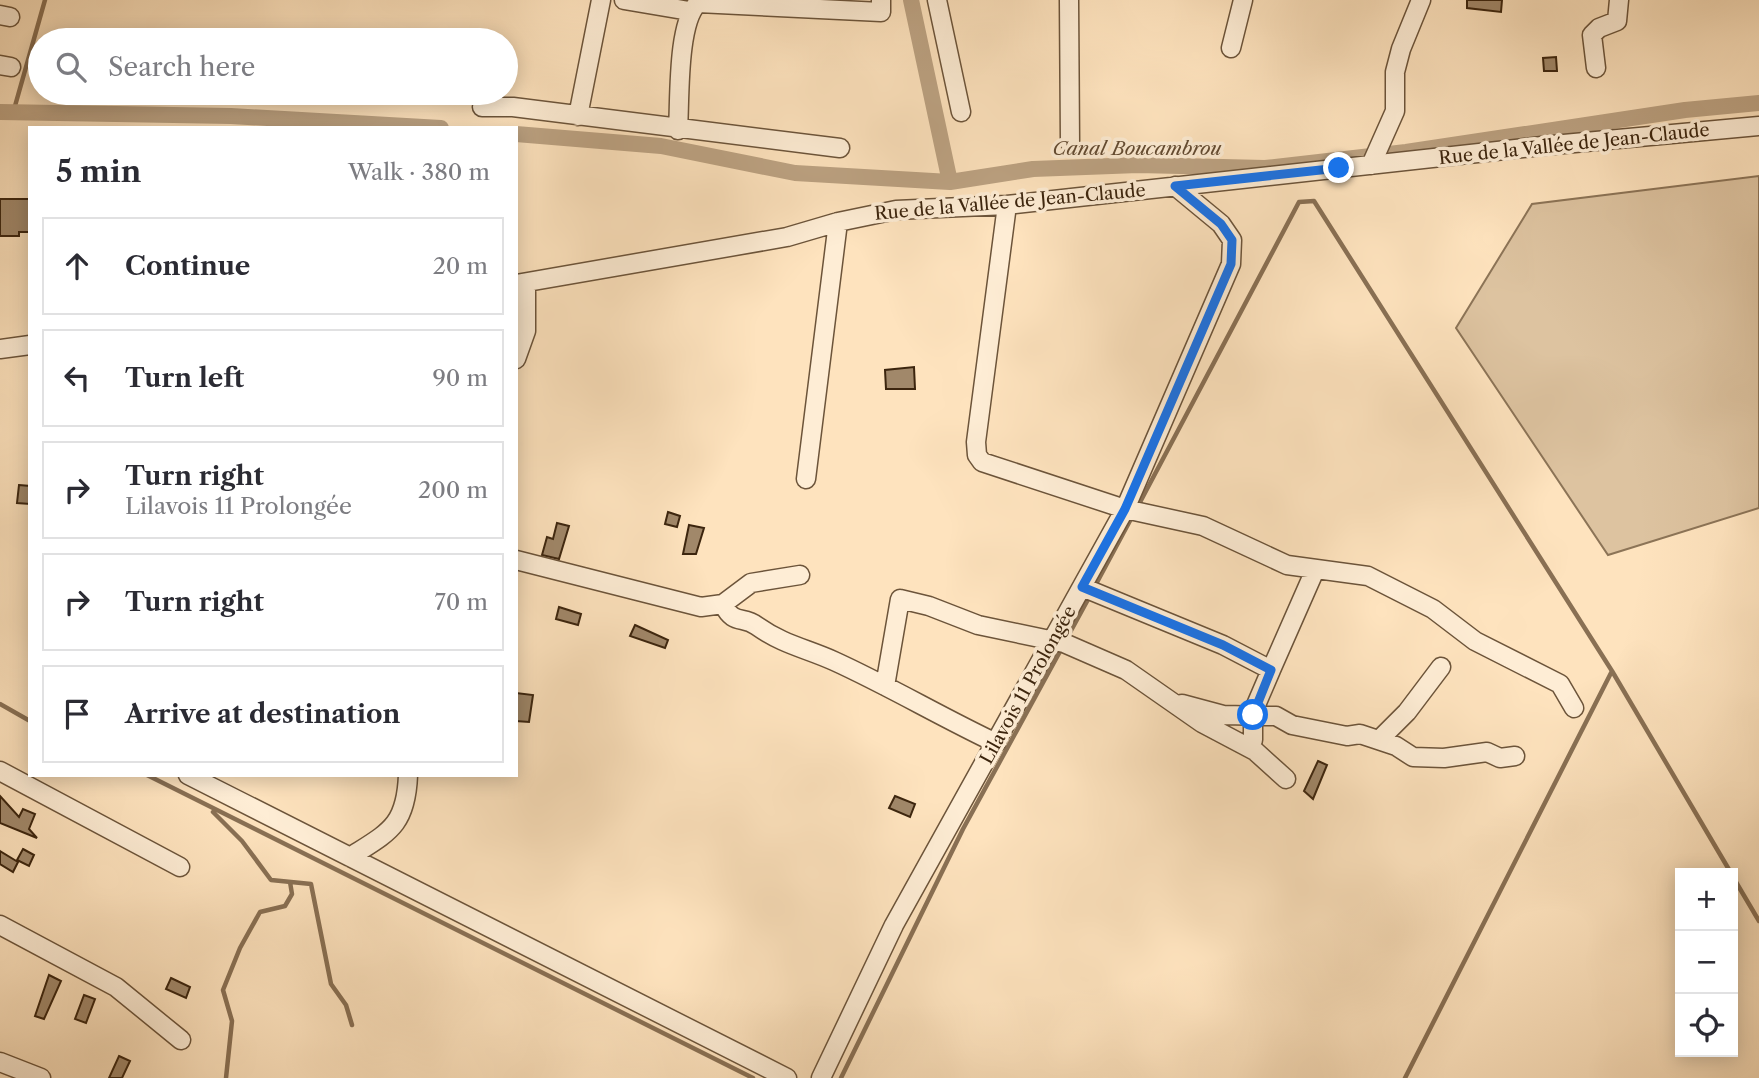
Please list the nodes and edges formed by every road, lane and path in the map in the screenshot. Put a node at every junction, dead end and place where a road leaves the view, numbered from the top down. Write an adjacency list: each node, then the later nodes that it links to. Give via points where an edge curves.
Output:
1 (601, 0): 14 (street)
2 (624, 0): 9 (street)
3 (881, 0): 9 (street, via 881,12)
4 (937, 0): 13 (street)
5 (1069, 0): 17 (street)
6 (1242, 0): 10 (street)
7 (1421, 0): 19 (street, via 1395,72 1395,111)
8 (1619, 0): 11 (street, via 1617,21 1592,35)
9 (695, 5): 16 (street)
10 (1231, 48)
11 (1596, 68)
12 (482, 107): 14 (street)
13 (961, 112)
14 (578, 116): 16 (street)
15 (1759, 126): 19 (street, Rue de la Vallée de Jean-Claude)
16 (678, 130): 18 (street)
17 (1070, 143)
18 (840, 148)
19 (1371, 165): 20 (street, Rue de la Vallée de Jean-Claude)
20 (1175, 186): 21 (street, Rue de la Vallée de Jean-Claude); 28 (street, Lilavois 11 Prolongée, via 1221,224 1232,240 1231,264)
21 (1007, 205): 22 (street, Rue de la Vallée de Jean-Claude, via 896,210); 28 (street, via 977,455 982,462)
22 (838, 222): 23 (street, Rue de la Vallée de Jean-Claude, via 788,237); 27 (street)
23 (521, 284): 26 (street, via 526,331)
24 (28, 345): 25 (street)
25 (0, 349)
26 (518, 353)
27 (806, 479)
28 (1125, 509): 30 (street, via 1203,526 1287,565); 32 (street, Lilavois 11 Prolongée)
29 (518, 561): 33 (street, via 701,607)
30 (1315, 570): 36 (street); 39 (street, via 1368,576 1421,602 1475,641 1560,684)
31 (800, 575): 33 (street, via 751,583)
32 (1082, 587): 34 (street, Lilavois 11 Prolongée); 36 (street, via 1223,645)
33 (723, 604): 37 (street, via 729,615 752,623 779,642)
34 (1052, 641): 37 (street, via 978,625 900,599); 38 (street, via 1126,670); 42 (street, Lilavois 11 Prolongée)
35 (1441, 667): 41 (street)
36 (1271, 670): 40 (street)
37 (885, 686): 42 (street)
38 (1169, 700): 40 (street, via 1223,715); 43 (street)
39 (1574, 708)
40 (1253, 715): 41 (street); 43 (street, via 1253,740)
41 (1379, 740): 44 (street, via 1413,757 1487,752 1500,758)
42 (996, 743): 56 (street, Lilavois 11 Prolongée, via 894,925)
43 (1248, 746): 48 (street)
44 (1515, 756)
45 (0, 771): 50 (street)
46 (192, 777): 49 (street)
47 (408, 777): 49 (street, via 402,816 387,836)
48 (1286, 779)
49 (350, 858): 55 (street)
50 (180, 867)
51 (0, 925): 52 (street, via 117,987)
52 (181, 1040)
53 (0, 1062): 54 (street)
54 (41, 1078)
55 (787, 1078)
56 (821, 1078)

